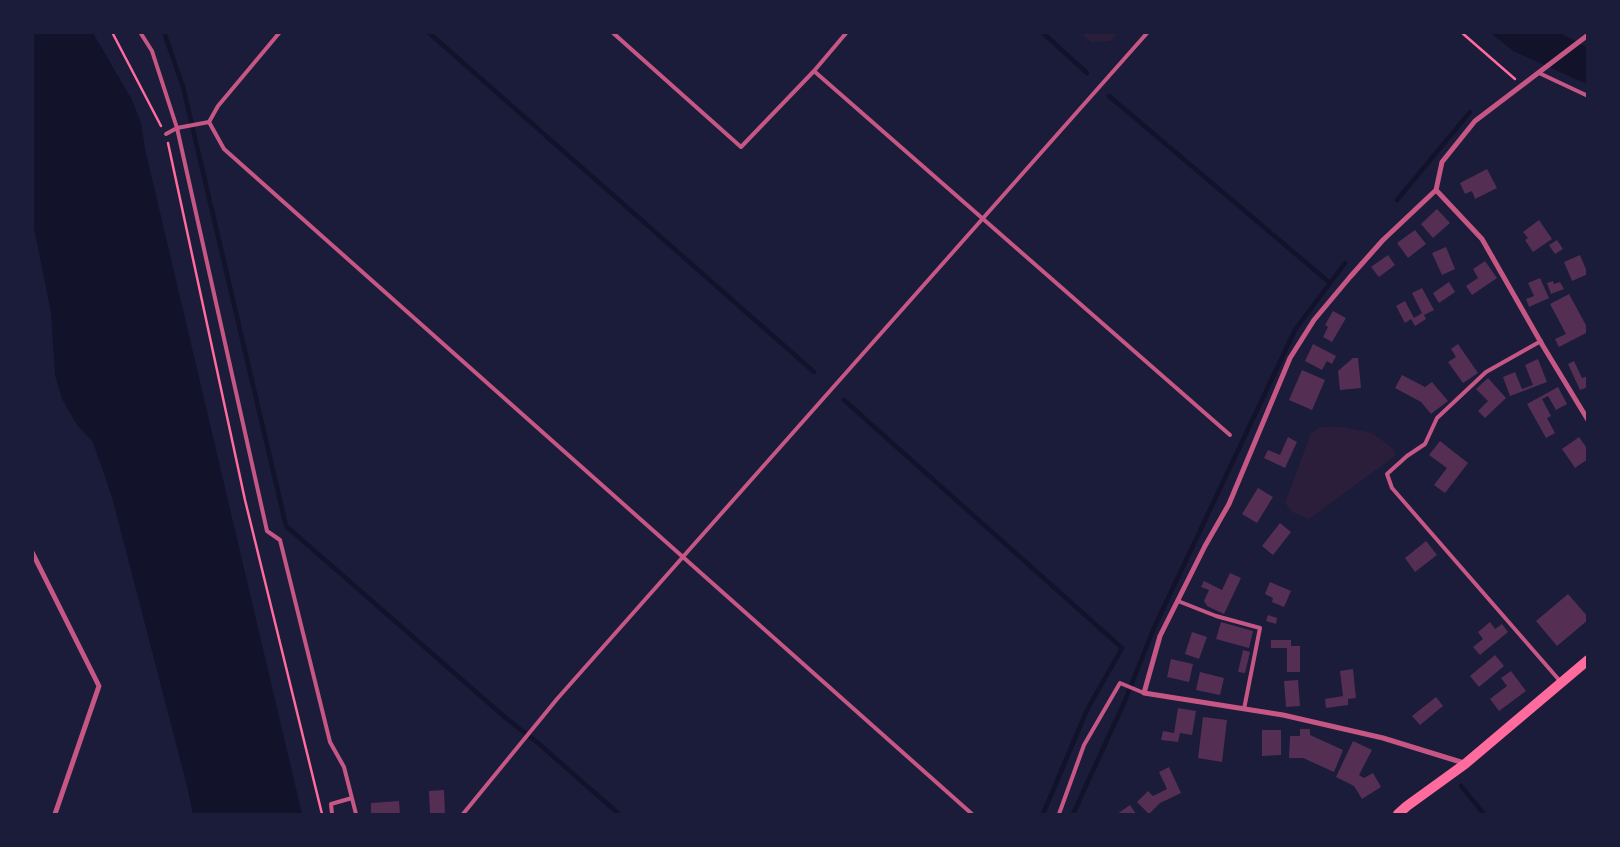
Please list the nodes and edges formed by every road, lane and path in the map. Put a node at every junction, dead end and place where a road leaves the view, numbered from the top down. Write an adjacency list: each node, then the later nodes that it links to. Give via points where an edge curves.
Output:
1 (112, 32): 15 (path)
2 (140, 32): 14 (lane, via 152,51)
3 (280, 32): 13 (lane, via 218,106)
4 (612, 32): 9 (lane, via 741,147)
5 (848, 32): 9 (lane)
6 (1148, 32): 17 (lane)
7 (1461, 32): 11 (path)
8 (1587, 34): 10 (street)
9 (814, 72): 17 (lane)
10 (1539, 73): 11 (street); 12 (lane)
11 (1522, 85): 16 (street, via 1475,121 1442,162)
12 (1588, 96)
13 (209, 122): 14 (lane); 22 (lane, via 224,149)
14 (178, 128): 15 (lane); 29 (lane, via 267,531 280,540 330,742 344,767)
15 (166, 134): 31 (path, via 245,500)
16 (1436, 190): 18 (street, via 1482,239); 23 (street, via 1383,240 1314,320 1290,358 1229,504)
17 (983, 219): 20 (lane); 22 (lane)
18 (1541, 341): 19 (street); 25 (lane, via 1486,372 1437,418 1425,444 1387,474 1392,488)
19 (1588, 420)
20 (1230, 435)
21 (32, 552): 30 (street, via 99,686)
22 (682, 558): 34 (lane, via 543,715); 35 (lane)
23 (1178, 601): 26 (street, via 1160,636); 27 (lane, via 1260,628)
24 (1588, 660): 25 (main road)
25 (1561, 683): 28 (main road)
26 (1144, 693): 27 (street); 36 (lane, via 1120,684 1084,745)
27 (1244, 709): 28 (street, via 1383,738)
28 (1465, 764): 37 (main road)
29 (352, 798): 32 (lane, via 331,804); 33 (lane)
30 (55, 814)
31 (322, 814)
32 (332, 814)
33 (356, 814)
34 (463, 814)
35 (972, 814)
36 (1059, 814)
37 (1398, 814)

